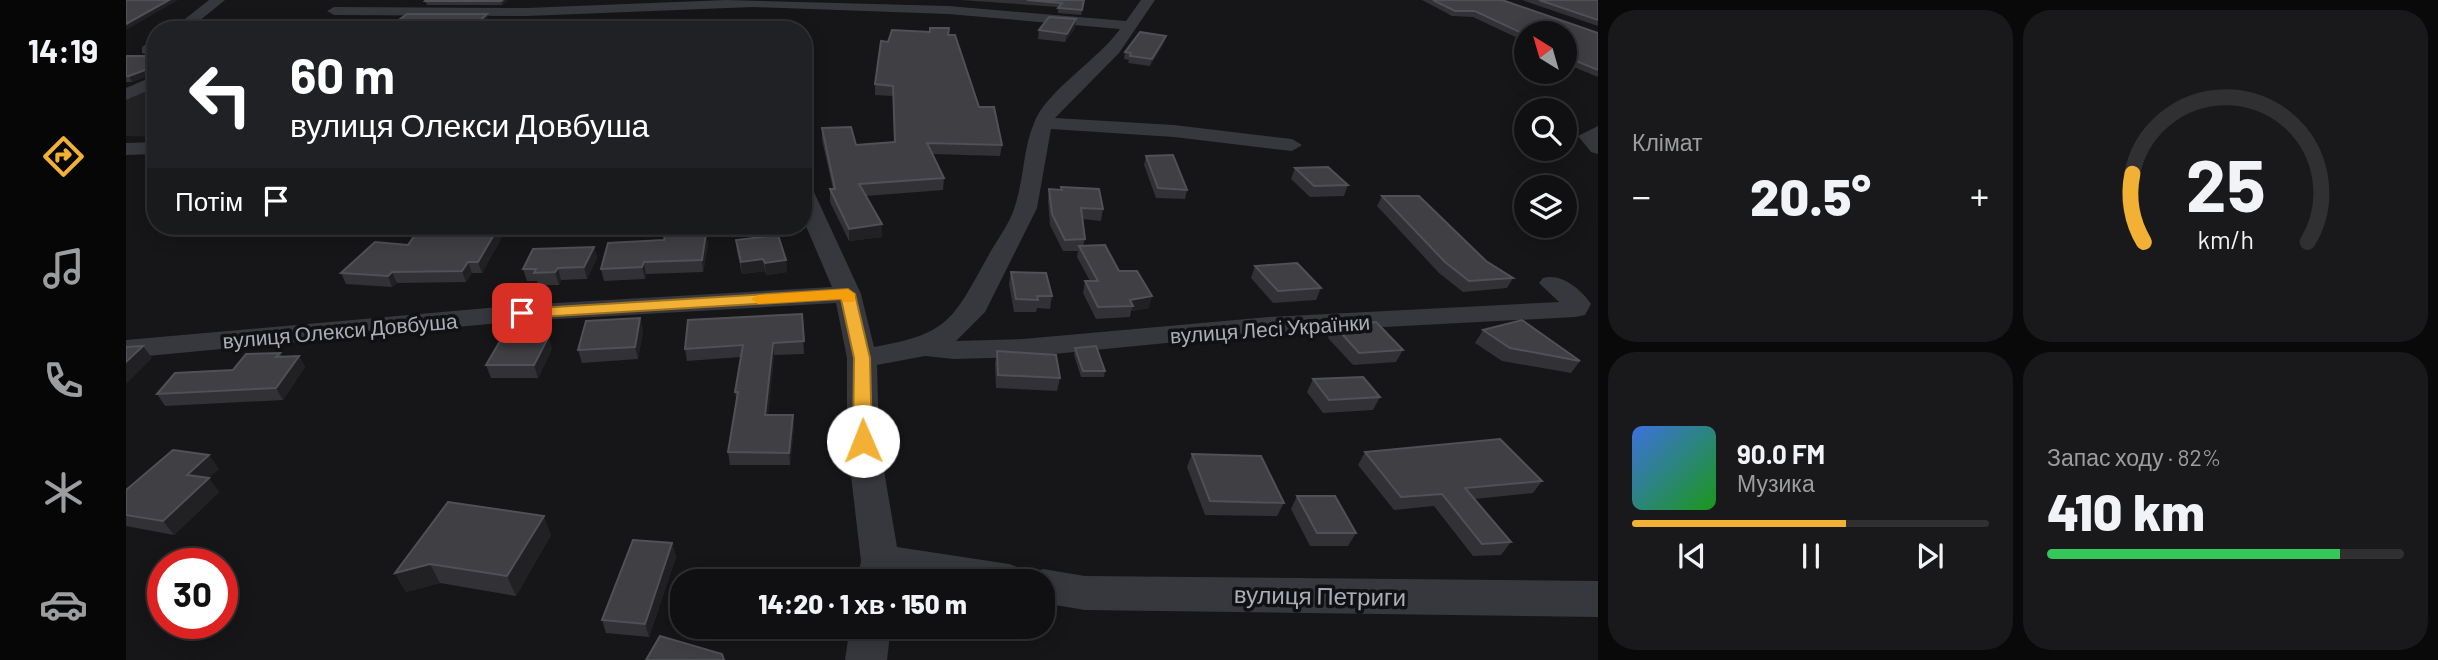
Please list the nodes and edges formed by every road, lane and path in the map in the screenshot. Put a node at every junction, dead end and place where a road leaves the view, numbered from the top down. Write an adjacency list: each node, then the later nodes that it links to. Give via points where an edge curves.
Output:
1 (218, 0): 5 (street)
2 (1148, 0): 6 (street, вулиця Лесі Українки)
3 (951, 5): 4 (street, via 743,3 527,12); 6 (street)
4 (329, 6)
5 (190, 21)
6 (1129, 26): 9 (street, вулиця Лесі Українки, via 1113,50 1058,99)
7 (147, 84): 8 (street)
8 (126, 95)
9 (1043, 123): 11 (street, via 1174,131); 18 (street, вулиця Лесі Українки, via 1026,208 971,312 952,331)
10 (1598, 132): 13 (street, via 1588,136)
11 (1292, 145)
12 (147, 148): 14 (street)
13 (1598, 148)
14 (126, 149)
15 (812, 212): 17 (street)
16 (1552, 283): 18 (street, вулиця Лесі Українки, via 1572,296 1578,304 1575,309 1269,325 1023,348)
17 (848, 294): 19 (street, вулиця Олекси Довбуша, via 522,313); 20 (street)
18 (925, 347): 20 (street, вулиця Лесі Українки)
19 (126, 349)
20 (862, 358): 21 (street, via 863,441)
21 (878, 569)
22 (1055, 588): 23 (street, вулиця Петриги, via 1085,593)
23 (1598, 599)
24 (869, 639): 25 (street)
25 (866, 660)

